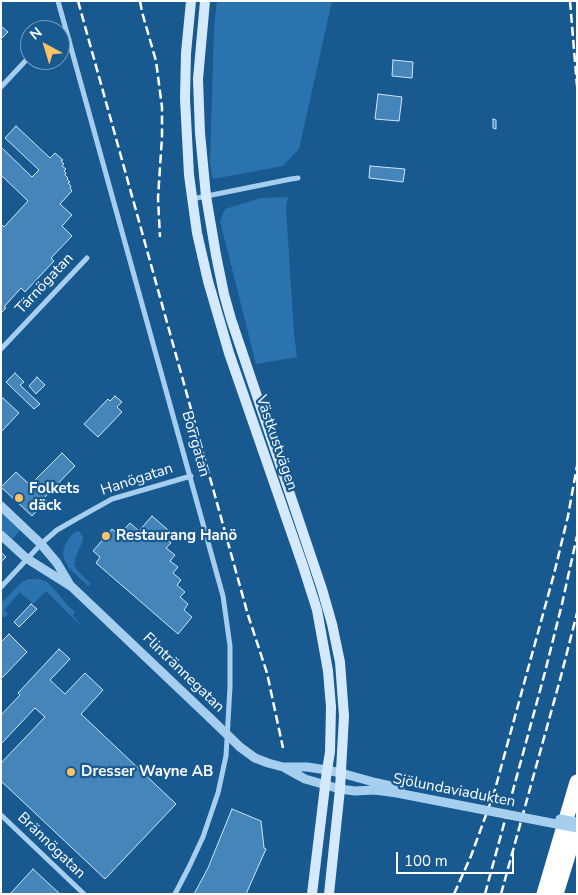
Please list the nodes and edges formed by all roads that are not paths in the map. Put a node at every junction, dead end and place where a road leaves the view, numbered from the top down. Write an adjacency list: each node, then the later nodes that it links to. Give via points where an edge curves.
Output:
1 (58, 1): 4 (street, Borrgatan)
2 (191, 1): 10 (main road, Västkustvägen, via 184,99)
3 (204, 1): 9 (main road, Västkustvägen, via 198,79)
4 (64, 20)
5 (70, 43): 13 (street, Borrgatan)
6 (20, 66): 7 (street)
7 (1, 86)
8 (298, 178): 9 (street)
9 (206, 196): 10 (street); 22 (main road, Västkustvägen, via 231,319 332,624 340,662 344,716)
10 (192, 199): 21 (main road, Västkustvägen, via 208,281 226,344 317,610 331,707)
11 (87, 258): 12 (street, Tärnögatan)
12 (1, 349)
13 (191, 476): 16 (street, Hanögatan, via 112,499 56,530); 31 (street, Borrgatan, via 223,596 230,646 230,687 226,756 218,793 203,837)
14 (1, 506): 16 (street, Flintrännegatan)
15 (1, 535): 17 (street, Flintrännegatan)
16 (41, 544): 17 (street, Hanögatan); 19 (street, Flintrännegatan)
17 (26, 558): 18 (street, Hanögatan); 19 (street, Flintrännegatan)
18 (1, 586)
19 (72, 587): 20 (street, Flintrännegatan, bridge, via 240,746 255,758)
20 (283, 767): 21 (street, Flintrännegatan); 24 (street, Flintrännegatan)
21 (327, 770): 22 (street, Sjölundaviadukten); 24 (main road, Västkustvägen)
22 (341, 773): 25 (street, Sjölundaviadukten); 26 (main road, Västkustvägen)
23 (577, 782): 34 (highway)
24 (325, 785): 26 (street, Sjölundaviadukten); 32 (main road, Västkustvägen)
25 (376, 787): 26 (street, Sjölundaviadukten, via 355,791); 28 (street, Sjölundaviadukten, bridge); 29 (street, Sjölundaviadukten, bridge)
26 (340, 789): 33 (main road, Västkustvägen)
27 (1, 815): 30 (street, Brännögatan)
28 (577, 822)
29 (577, 827): 35 (highway)
30 (84, 894)
31 (175, 894)
32 (312, 894)
33 (329, 894)
34 (544, 894)
35 (556, 894)

